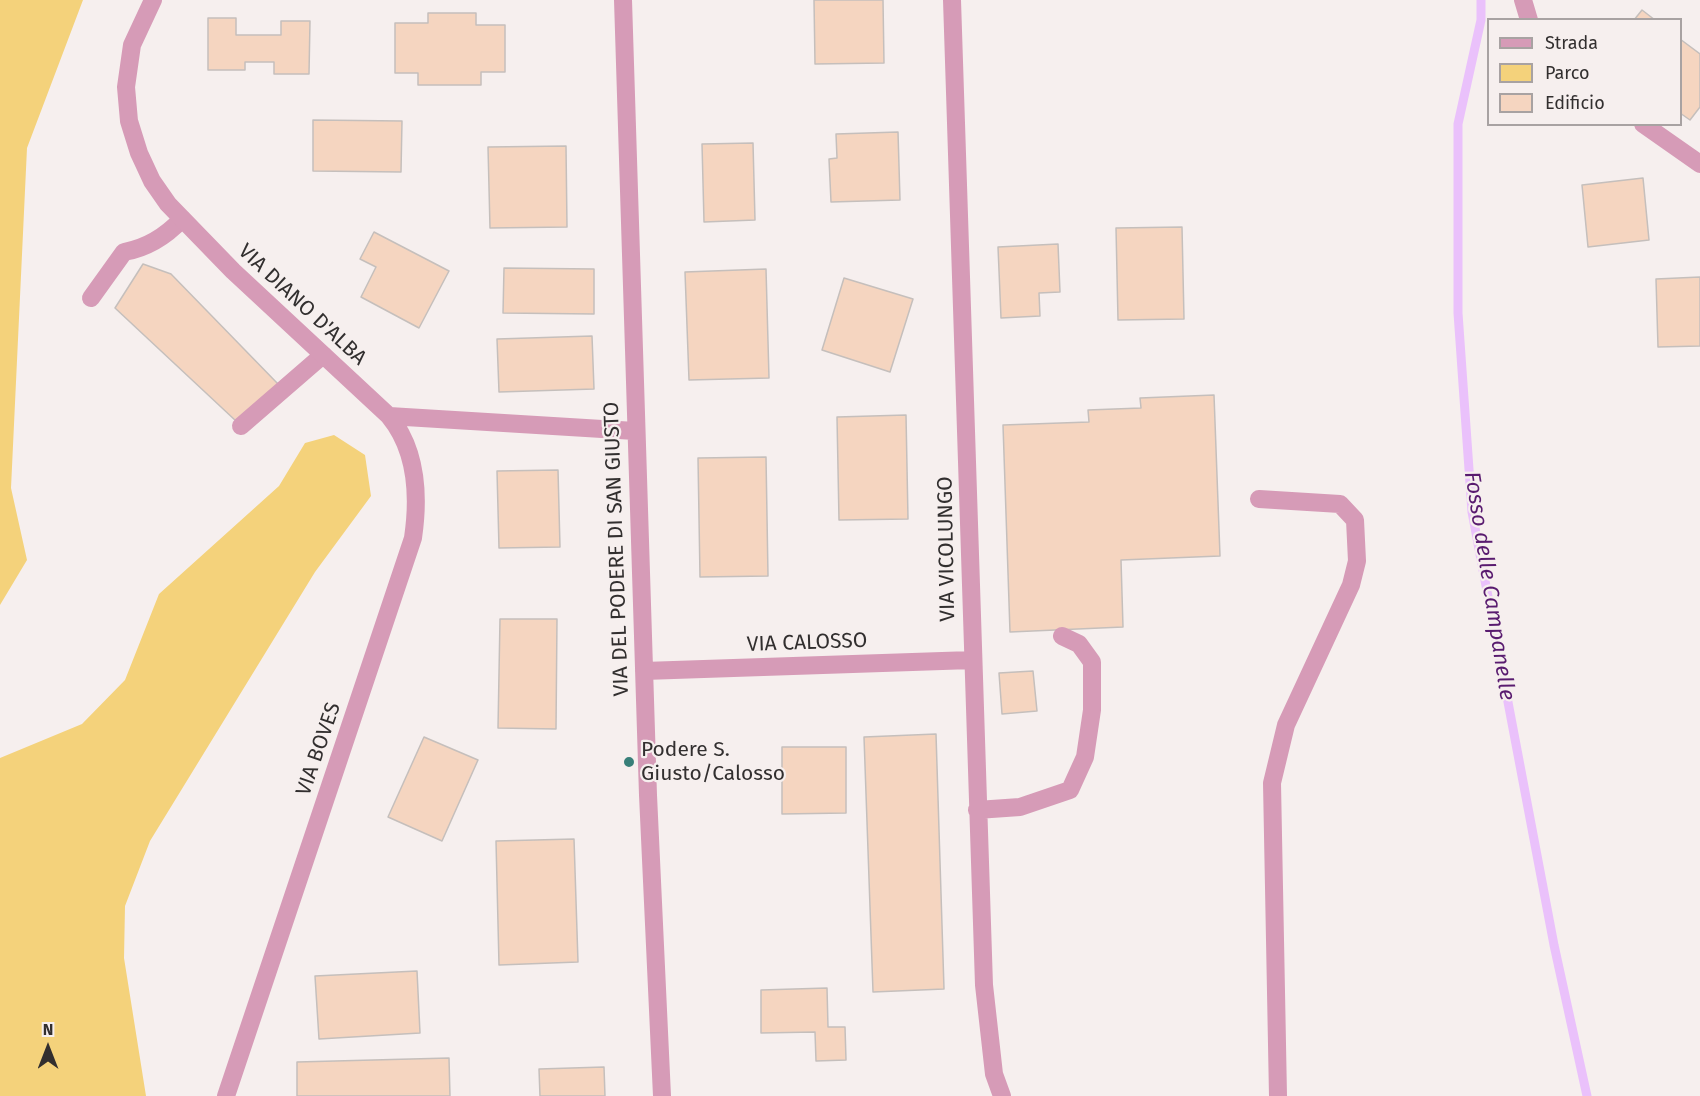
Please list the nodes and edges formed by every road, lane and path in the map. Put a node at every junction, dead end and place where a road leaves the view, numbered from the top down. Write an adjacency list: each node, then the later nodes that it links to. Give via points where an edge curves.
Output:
1 (153, 0): 8 (street, VIA DIANO D'ALBA, via 132,45 126,101 143,165)
2 (623, 0): 13 (street, VIA DEL PODERE DI SAN GIUSTO)
3 (952, 0): 16 (street, VIA VICOLUNGO)
4 (1523, 0): 5 (street)
5 (1528, 18)
6 (1646, 126): 7 (street)
7 (1700, 165)
8 (182, 219): 9 (street, via 167,234 124,252); 10 (street, VIA DIANO D'ALBA)
9 (91, 298)
10 (322, 355): 11 (street, VIA DIANO D'ALBA); 12 (street)
11 (389, 417): 13 (street); 19 (street, VIA BOVES, via 402,437 413,469 413,538)
12 (241, 426)
13 (635, 431): 17 (street, VIA DEL PODERE DI SAN GIUSTO)
14 (1259, 499): 22 (street, via 1340,504 1355,520 1357,561 1351,585 1286,725 1272,783)
15 (1062, 636): 18 (street, via 1079,644 1092,662 1092,710 1085,757 1070,790 1020,807)
16 (972, 660): 17 (street, VIA CALOSSO); 18 (street, VIA VICOLUNGO)
17 (644, 671): 20 (street, VIA DEL PODERE DI SAN GIUSTO)
18 (977, 810): 21 (street, VIA VICOLUNGO, via 984,985 994,1074)
19 (226, 1096)
20 (662, 1096)
21 (1002, 1096)
22 (1278, 1096)

